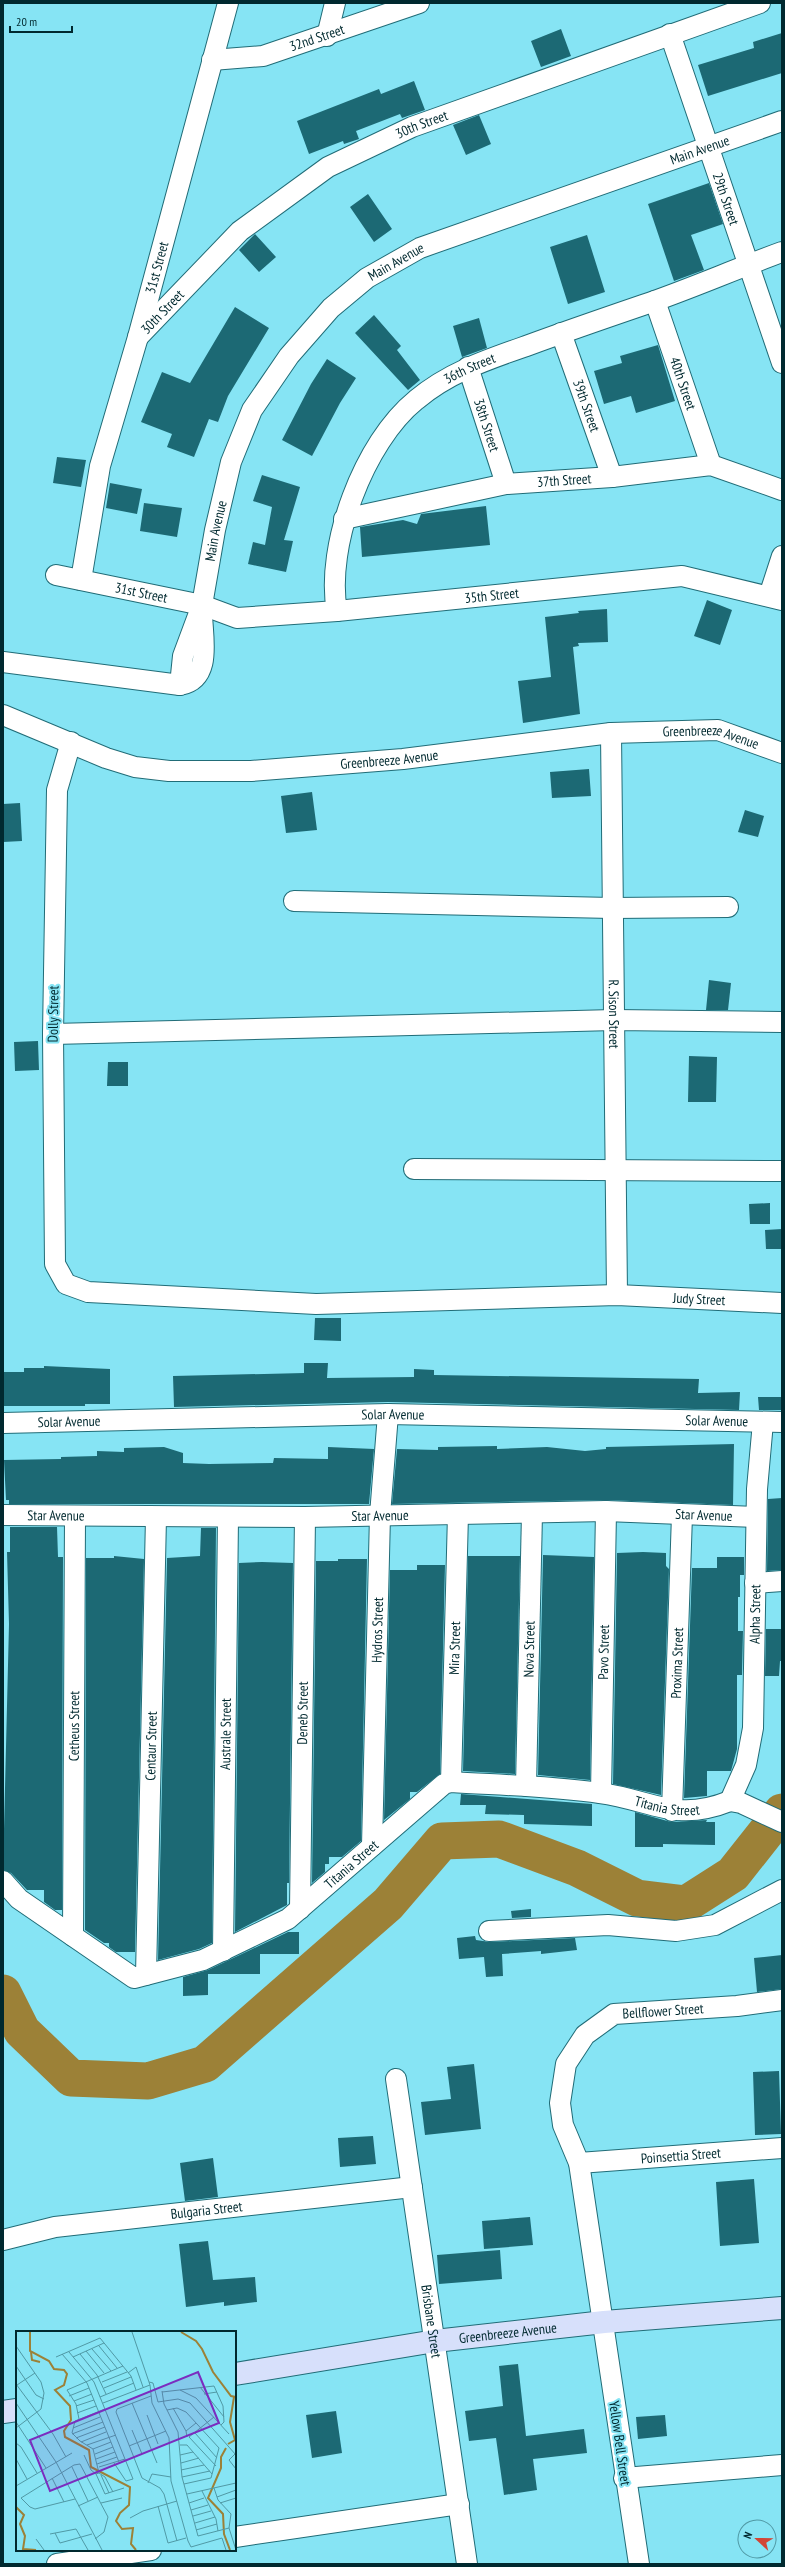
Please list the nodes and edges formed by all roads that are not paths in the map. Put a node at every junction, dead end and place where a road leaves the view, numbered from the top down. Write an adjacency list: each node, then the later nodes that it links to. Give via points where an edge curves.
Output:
1 (228, 3): 7 (street, 31st Street)
2 (335, 3): 6 (street)
3 (419, 3): 6 (street, 32nd Street)
4 (760, 3): 5 (street, 30th Street)
5 (670, 34): 9 (street, 29th Street); 14 (street, 30th Street, via 412,127 328,167 240,231)
6 (327, 36): 7 (street, 32nd Street, via 263,56)
7 (212, 60): 14 (street, 31st Street)
8 (782, 121): 9 (street, Main Avenue)
9 (708, 147): 11 (street, 29th Street); 26 (street, Main Avenue, via 420,248 367,278 331,308 289,356 252,410 231,462 215,530)
10 (782, 252): 11 (street, 36th Street)
11 (748, 264): 12 (street, 36th Street); 15 (street, 29th Street)
12 (655, 301): 13 (street, 36th Street); 17 (street, 40th Street)
13 (561, 333): 16 (street, 36th Street); 18 (street, 39th Street)
14 (138, 337): 24 (street, 31st Street, via 100,466)
15 (782, 363)
16 (468, 367): 19 (street, 38th Street); 21 (street, 36th Street, via 416,400 384,433 362,474)
17 (711, 465): 18 (street, 37th Street); 20 (street, 37th Street)
18 (612, 478): 19 (street, 37th Street)
19 (506, 484): 21 (street, 37th Street)
20 (782, 490)
21 (344, 519): 27 (street, 36th Street, via 333,590)
22 (782, 556): 25 (street)
23 (56, 575): 24 (street, 31st Street)
24 (81, 580): 26 (street, 31st Street)
25 (776, 598): 27 (street, 35th Street, via 682,576)
26 (202, 605): 27 (street, 35th Street, via 237,618); 28 (street, Main Avenue, via 183,656 180,685)
27 (337, 611)
28 (3, 662)
29 (3, 715): 31 (street, Greenbreeze Avenue)
30 (611, 733): 31 (street, Greenbreeze Avenue, via 403,759 251,771 169,771 134,767); 32 (street, Greenbreeze Avenue, via 718,730); 35 (street, R. Sison Street)
31 (71, 742): 38 (street, Dolly Street, via 57,790)
32 (782, 753)
33 (294, 901): 35 (street)
34 (728, 907): 35 (street)
35 (612, 908): 36 (street, R. Sison Street)
36 (614, 1020): 37 (street); 38 (street); 40 (street, R. Sison Street)
37 (782, 1022)
38 (53, 1034): 42 (street, Dolly Street, via 55,1264)
39 (414, 1169): 40 (street)
40 (617, 1170): 41 (street); 43 (street, R. Sison Street)
41 (782, 1172)
42 (66, 1284): 43 (street, Judy Street, via 88,1292 316,1304)
43 (617, 1295): 44 (street, Judy Street)
44 (782, 1303)
45 (388, 1414): 46 (street, Solar Avenue); 47 (street, Solar Avenue); 52 (street, Hydros Street)
46 (772, 1422): 58 (street, Alpha Street)
47 (3, 1423)
48 (606, 1511): 49 (street, Star Avenue); 53 (street, Star Avenue); 63 (street, Pavo Street)
49 (532, 1513): 50 (street, Star Avenue); 62 (street, Nova Street)
50 (458, 1514): 52 (street, Star Avenue); 61 (street, Mira Street)
51 (3, 1515): 54 (street, Star Avenue)
52 (380, 1515): 57 (street, Star Avenue); 67 (street, Hydros Street)
53 (682, 1515): 58 (street, Star Avenue); 65 (street, Proxima Street)
54 (75, 1517): 55 (street, Star Avenue); 72 (street, Cetheus Street)
55 (156, 1517): 56 (street, Star Avenue); 74 (street, Centaur Street)
56 (228, 1517): 57 (street, Star Avenue); 73 (street, Australe Street)
57 (305, 1517): 70 (street, Deneb Street)
58 (756, 1517): 60 (street, Alpha Street)
59 (782, 1581): 60 (street)
60 (755, 1583): 64 (street, Alpha Street, via 753,1728)
61 (451, 1782): 62 (street, Titania Street); 67 (street, Titania Street, via 444,1784)
62 (526, 1786): 63 (street, Titania Street)
63 (601, 1793): 65 (street, Titania Street)
64 (735, 1802): 65 (street, Titania Street, via 708,1810); 66 (street)
65 (672, 1811)
66 (782, 1822)
67 (372, 1846): 70 (street, Titania Street)
68 (3, 1881): 72 (street, Titania Street, via 19,1899)
69 (782, 1890): 71 (street, via 714,1925 676,1931 608,1925)
70 (300, 1908): 73 (street, Titania Street, via 288,1919)
71 (489, 1931)
72 (73, 1936): 74 (street, Titania Street, via 134,1978)
73 (223, 1951): 74 (street, Titania Street, via 203,1960)
74 (146, 1975)
75 (782, 2000): 78 (street, Bellflower Street, via 737,2006 614,2014 585,2035 566,2064 560,2103 563,2125)
76 (396, 2079): 79 (street, Brisbane Street)
77 (782, 2148): 78 (street, Poinsettia Street)
78 (579, 2163): 82 (street, Bellflower Street)
79 (412, 2187): 80 (street, Bulgaria Street, via 55,2227); 83 (street, Brisbane Street)
80 (3, 2240)
81 (782, 2308): 82 (street, Greenbreeze Avenue)
82 (604, 2322): 83 (street, Greenbreeze Avenue); 88 (street, Yellow Bell Street)
83 (435, 2341): 84 (street, Greenbreeze Avenue); 89 (street, Brisbane Street)
84 (236, 2374)
85 (16, 2410): 86 (street)
86 (3, 2412)
87 (782, 2465): 88 (street)
88 (624, 2478): 94 (street, Yellow Bell Street)
89 (459, 2504): 90 (street); 93 (street, Brisbane Street)
90 (236, 2538)
91 (144, 2551): 92 (street)
92 (57, 2564)
93 (467, 2564)
94 (639, 2564)

